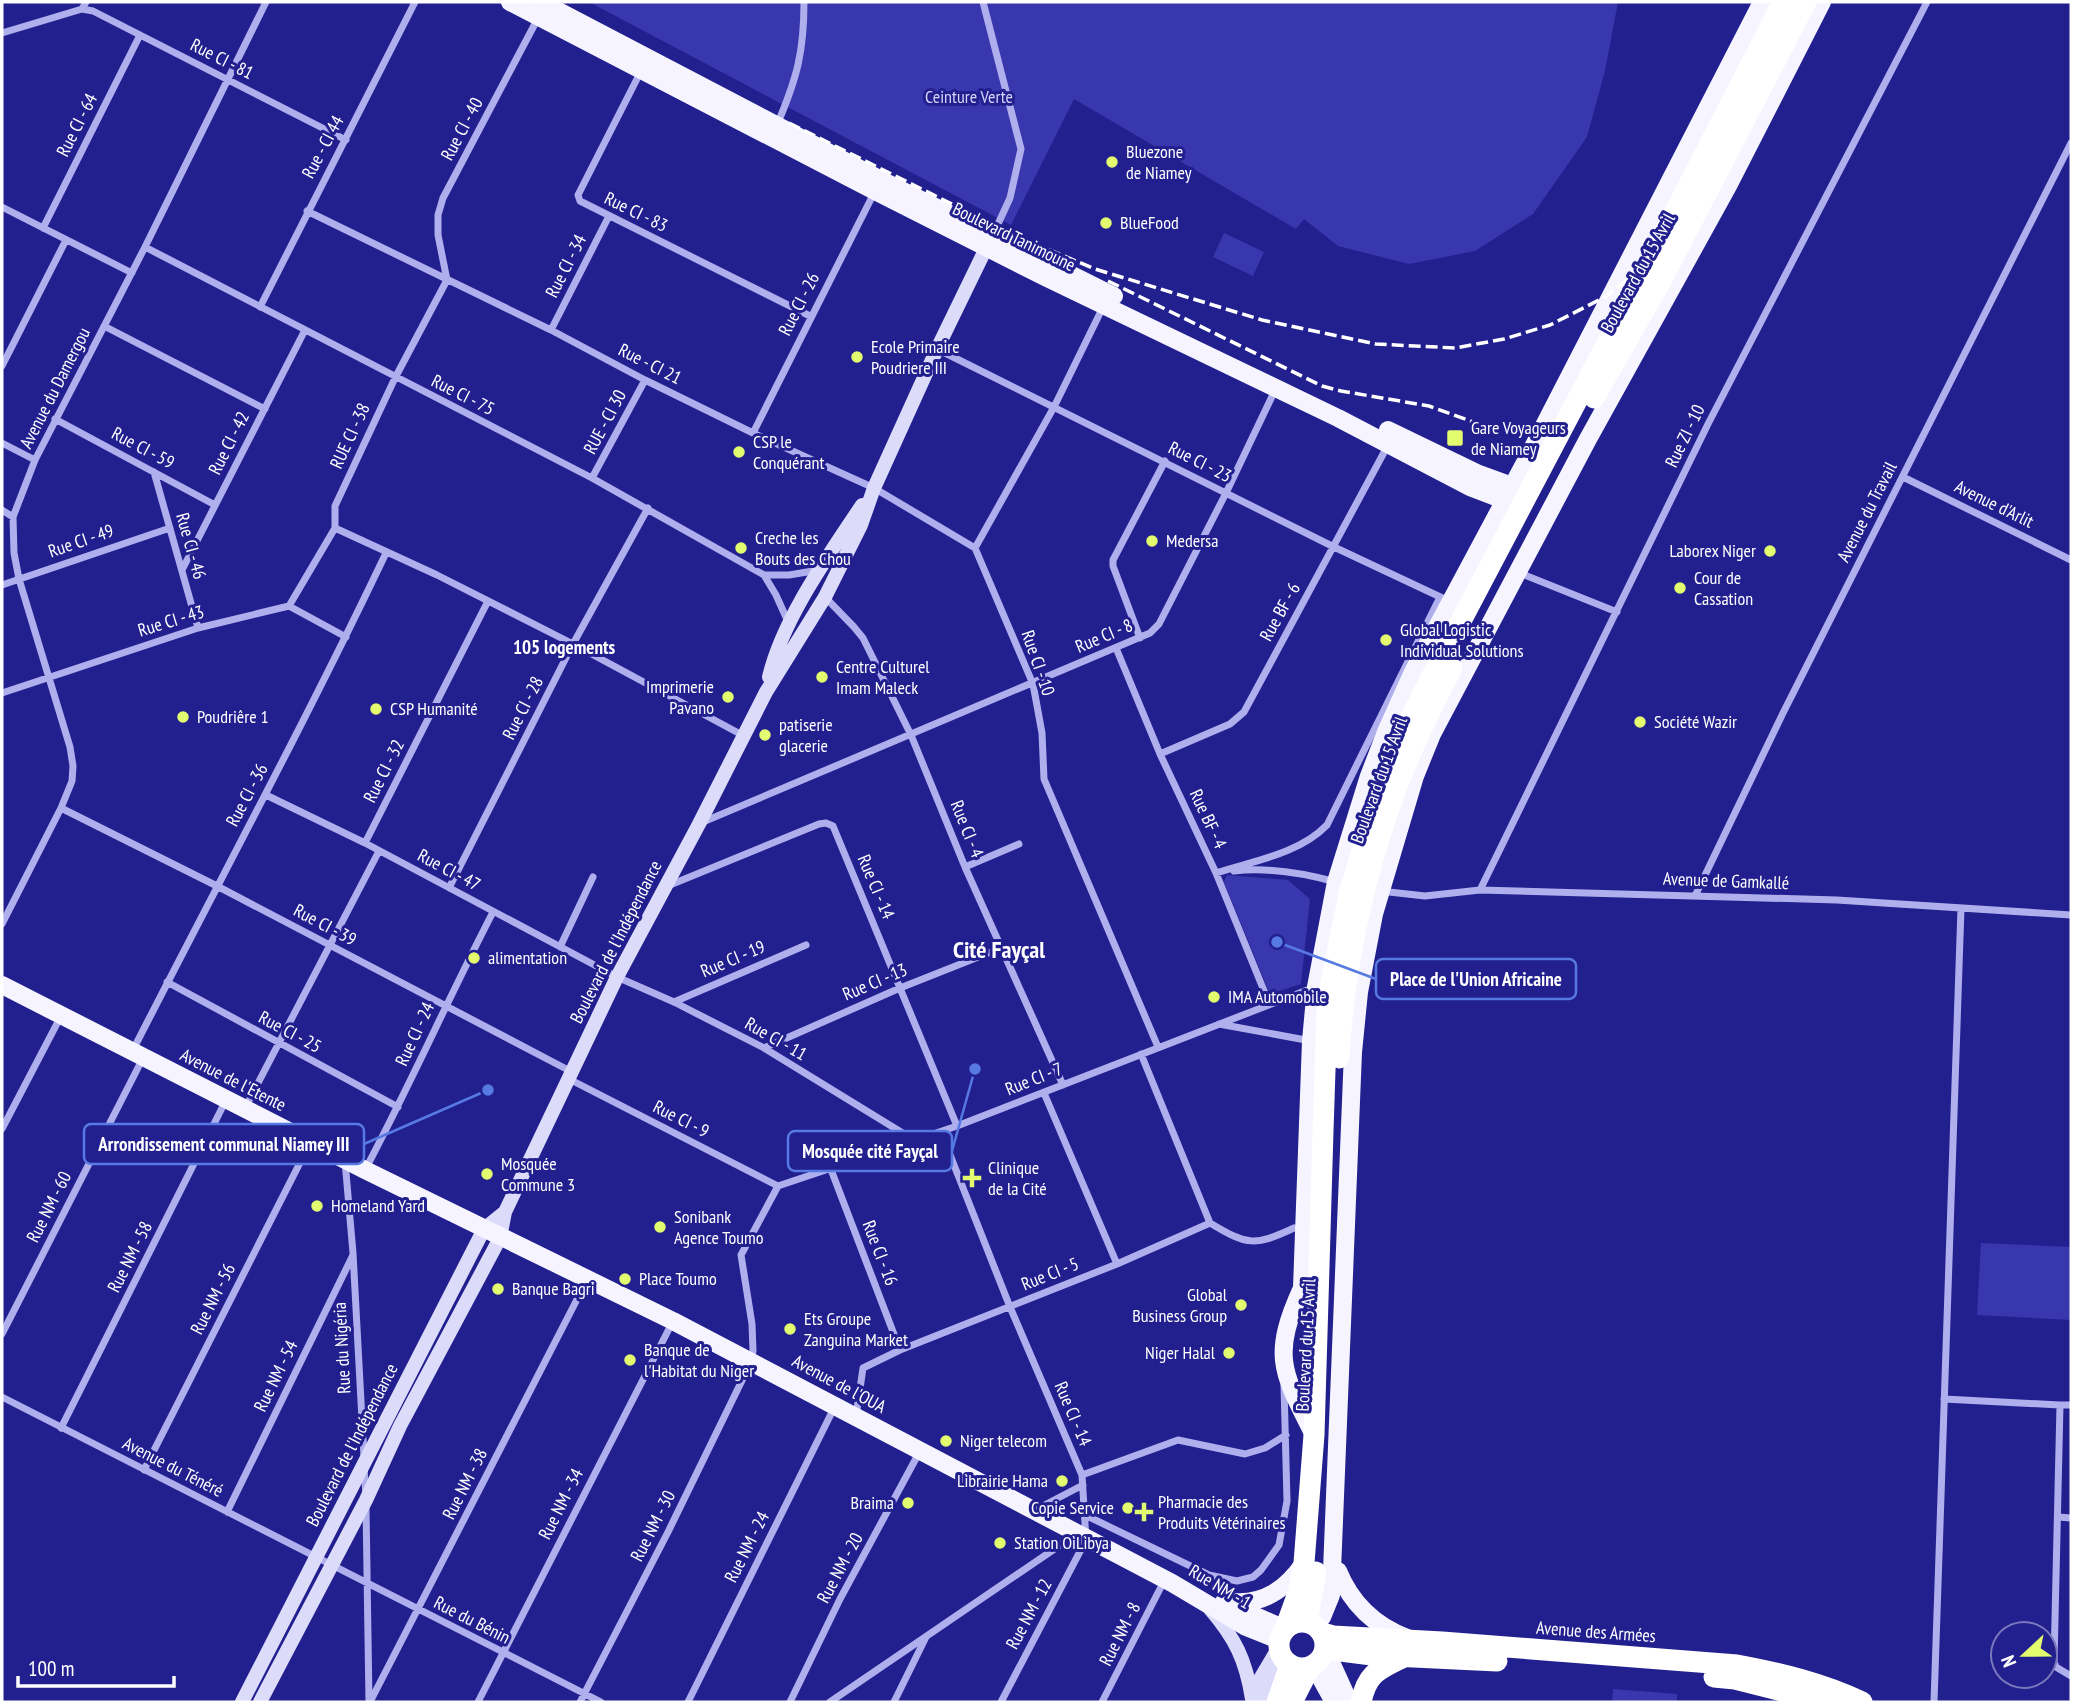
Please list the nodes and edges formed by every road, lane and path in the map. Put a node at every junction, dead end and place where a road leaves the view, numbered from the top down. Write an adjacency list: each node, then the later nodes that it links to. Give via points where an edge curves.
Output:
1 (267, 2): 16 (street, Avenue du Damergou)
2 (415, 2): 18 (street, Rue - CI 44)
3 (510, 2): 12 (main road, Boulevard Tanimoune)
4 (804, 2): 17 (street, via 802,56)
5 (983, 2): 26 (street, Boulevard de l'Indépendance, via 1021,149 1010,198)
6 (1762, 2): 47 (main road, Boulevard du 15 Avril)
7 (1783, 2): 168 (highway, Boulevard du 15 Avril, via 1422,695 1395,751 1373,814 1346,908 1327,1010)
8 (1806, 2): 181 (highway, Boulevard du 15 Avril, via 1425,721 1370,872 1344,993 1340,1050)
9 (1822, 2): 71 (main road, Boulevard du 15 Avril, via 1728,186)
10 (1927, 2): 79 (street, Rue ZI - 10, via 1708,424)
11 (84, 5): 13 (street); 14 (street, Rue CI - 81)
12 (543, 6): 15 (main road, Boulevard Tanimoune); 17 (main road, Boulevard Tanimoune); 29 (street, Rue CI - 40, via 443,198 438,235)
13 (2, 33)
14 (140, 35): 16 (street, Rue CI - 81); 24 (street, Rue CI - 64)
15 (642, 69): 20 (main road, Boulevard Tanimoune); 23 (street, Rue CI - 83, via 578,195 580,201)
16 (227, 80): 18 (street, Rue CI - 81); 27 (street, Avenue du Damergou)
17 (776, 125): 26 (main road, Boulevard Tanimoune)
18 (346, 140): 22 (street, Rue - CI 44)
19 (2070, 149): 52 (street, Avenue du Travail)
20 (875, 191): 26 (main road, Boulevard Tanimoune); 32 (street, Rue CI - 26)
21 (2, 207): 24 (street)
22 (307, 211): 29 (street, Rue - CI 21); 31 (street, Rue - CI 44)
23 (609, 216): 32 (street, Rue CI - 83); 35 (street, Rue CI - 34)
24 (43, 228): 25 (street)
25 (66, 240): 28 (street); 37 (street)
26 (989, 241): 30 (main road, Boulevard Tanimoune); 36 (main road, Boulevard de l'Indépendance); 50 (main road, Boulevard Tanimoune)
27 (145, 247): 28 (street, Avenue du Damergou); 31 (street, Rue CI - 75)
28 (132, 273): 33 (street, Avenue du Damergou)
29 (447, 280): 35 (street, Rue - CI 21); 38 (street, RUE CI - 38)
30 (1105, 304): 40 (main road, Boulevard Tanimoune); 41 (street)
31 (260, 307): 34 (street, Rue CI - 75)
32 (810, 316): 44 (street, Rue CI - 26)
33 (104, 326): 42 (street); 43 (street, Avenue du Damergou)
34 (305, 330): 38 (street, Rue CI - 75); 42 (street, Rue CI - 42)
35 (551, 330): 39 (street, Rue - CI 21)
36 (937, 349): 41 (street, Rue CI - 23); 55 (main road, Boulevard de l'Indépendance)
37 (2, 366)
38 (395, 378): 53 (street, Rue CI - 75); 63 (street, RUE CI - 38, via 335,506)
39 (645, 380): 44 (street, Rue - CI 21); 53 (street, RUE - CI 30)
40 (1276, 388): 46 (main road, Boulevard Tanimoune); 56 (street, Rue CI - 8)
41 (1054, 407): 49 (street, Rue CI - 23); 66 (street)
42 (265, 409): 58 (street, Rue CI - 42)
43 (55, 419): 48 (street, Avenue du Damergou); 51 (street, Rue CI - 59)
44 (752, 433): 55 (street, Rue - CI 21)
45 (2, 443): 48 (street)
46 (1389, 443): 50 (main road, Boulevard Tanimoune); 65 (street, Rue BF - 6)
47 (1528, 457): 54 (main road); 57 (main road, Boulevard du 15 Avril)
48 (35, 460): 61 (street, Avenue du Damergou)
49 (1165, 461): 56 (street, Rue CI - 23); 83 (street, via 1113,560)
50 (1456, 471): 54 (main road, Boulevard Tanimoune)
51 (154, 472): 58 (street, Rue CI - 59); 62 (street, Rue CI - 46)
52 (1903, 477): 68 (street, Avenue d'Arlit); 108 (street, Avenue du Travail)
53 (592, 478): 59 (street, Rue CI - 75)
54 (1474, 481): 57 (main road, Boulevard Tanimoune); 64 (main road)
55 (874, 488): 66 (street, Rue - CI 21); 70 (main road, Boulevard de l'Indépendance); 75 (main road, Boulevard de l'Indépendance)
56 (1226, 493): 65 (street, Rue CI - 23); 83 (street, Rue CI - 8, via 1159,624)
57 (1508, 493): 64 (main road, Boulevard du 15 Avril)
58 (215, 505): 69 (street, Rue CI - 42)
59 (648, 508): 72 (street, Rue CI - 75); 84 (street, Rue CI - 28)
60 (2, 510): 61 (street)
61 (13, 517): 73 (street, Avenue du Damergou)
62 (170, 528): 69 (street, Rue CI - 46); 73 (street, Rue CI - 49)
63 (335, 528): 67 (street); 78 (street, RUE CI - 38)
64 (1488, 531): 76 (main road, Boulevard du 15 Avril)
65 (1334, 547): 76 (street, Rue CI - 23); 92 (street, Rue BF - 6, via 1244,712 1230,724)
66 (975, 548): 87 (street, Rue CI - 10)
67 (386, 553): 77 (street); 82 (street, Rue CI - 36)
68 (2071, 560)
69 (181, 570): 81 (street, Rue CI - 46)
70 (819, 570): 72 (street); 80 (main road, Boulevard de l'Indépendance)
71 (1516, 572): 79 (street); 107 (main road, Boulevard du 15 Avril, via 1428,745)
72 (764, 575): 80 (street)
73 (19, 579): 74 (street, Rue CI - 49); 86 (street, Avenue du Damergou)
74 (2, 585)
75 (825, 597): 88 (main road, Boulevard de l'Indépendance); 90 (street, Rue CI - 4, via 863,638)
76 (1445, 599): 100 (street, via 1317,836 1301,846); 102 (main road, Boulevard du 15 Avril, via 1369,776)
77 (488, 601): 84 (street); 96 (street, Rue CI - 32)
78 (289, 606): 81 (street, Rue CI - 43); 82 (street)
79 (1617, 612): 106 (street, Rue ZI - 10)
80 (789, 625): 88 (main road, Boulevard de l'Indépendance)
81 (198, 628): 86 (street, Rue CI - 43)
82 (346, 637): 93 (street, Rue CI - 36)
83 (1140, 638): 85 (street, Rue CI - 8)
84 (573, 644): 91 (street); 105 (street, Rue CI - 28)
85 (1116, 648): 87 (street, Rue CI - 8); 92 (street, Rue BF - 4)
86 (49, 677): 89 (street, Rue CI - 43); 94 (street, Avenue du Damergou, via 73,766)
87 (1033, 684): 90 (street, Rue CI - 8); 129 (street, Rue CI - 10, via 1044,779)
88 (766, 692): 91 (main road, Boulevard de l'Indépendance)
89 (2, 693)
90 (911, 735): 95 (street, Rue CI - 8); 99 (street, Rue CI - 4)
91 (745, 736): 95 (main road, Boulevard de l'Indépendance)
92 (1160, 754): 100 (street, Rue BF - 4)
93 (266, 795): 96 (street, Rue CI - 47); 103 (street, Rue CI - 36)
94 (61, 808): 103 (street, Rue CI - 39); 112 (street, Avenue du Damergou)
95 (699, 824): 104 (main road, Boulevard de l'Indépendance)
96 (365, 843): 98 (street, Rue CI - 47)
97 (1018, 844): 99 (street)
98 (379, 851): 105 (street, Rue CI - 47); 114 (street)
99 (965, 867): 116 (street, Rue CI - 4)
100 (1216, 873): 102 (street, via 1253,869 1303,873); 123 (street, Rue BF - 4)
101 (593, 877): 115 (street)
102 (1336, 883): 120 (main road, Boulevard du 15 Avril)
103 (217, 886): 114 (street, Rue CI - 39); 118 (street, Rue CI - 36)
104 (666, 886): 117 (main road, Boulevard de l'Indépendance); 121 (street, Rue CI - 14, via 827,823 833,826)
105 (449, 888): 110 (street, Rue CI - 47)
106 (1480, 890): 107 (street, Avenue de Gamkallé, via 1425,896); 108 (street, Avenue de Gamkallé)
107 (1380, 891): 181 (main road, Boulevard du 15 Avril, via 1365,955 1355,1032)
108 (1695, 896): 109 (street, Avenue de Gamkallé)
109 (1961, 908): 111 (street, Avenue de Gamkallé); 161 (street)
110 (493, 912): 115 (street, Rue CI - 47); 124 (street, Rue CI - 24)
111 (2071, 915)
112 (2, 924)
113 (806, 945): 122 (street, Rue CI - 19)
114 (329, 946): 124 (street, Rue CI - 39); 128 (street)
115 (560, 947): 117 (street, Rue CI - 47)
116 (1001, 948): 121 (street, Rue CI - 13); 134 (street, Rue CI - 4)
117 (617, 977): 122 (street, Rue CI - 11); 133 (main road, Boulevard de l'Indépendance)
118 (167, 982): 128 (street, Rue CI - 25); 131 (street, Rue CI - 36)
119 (2, 985): 125 (main road, Avenue de l'Etente)
120 (1316, 987): 123 (street, Rue CI - 7); 127 (main road, Boulevard du 15 Avril)
121 (900, 988): 130 (street, Rue CI - 13); 139 (street, Rue CI - 14)
122 (674, 1002): 130 (street, Rue CI - 11)
123 (1269, 1003): 126 (street, Rue CI - 7)
124 (445, 1006): 133 (street, Rue CI - 39); 137 (street, Rue CI - 24)
125 (61, 1016): 131 (main road, Avenue de l'Etente); 140 (street)
126 (1218, 1023): 127 (street); 129 (street, Rue CI - 7)
127 (1311, 1041): 158 (main road, Boulevard du 15 Avril, via 1302,1288 1286,1326)
128 (280, 1045): 137 (street, Rue CI - 25); 138 (street)
129 (1158, 1047): 132 (street, Rue CI - 7)
130 (764, 1048): 142 (street, Rue CI - 11)
131 (138, 1054): 136 (main road, Avenue de l'Etente); 156 (street, Rue NM - 60)
132 (1140, 1054): 134 (street, Rue CI - 7); 148 (street)
133 (571, 1076): 147 (street, Rue CI - 9); 150 (main road, Boulevard de l'Indépendance)
134 (1063, 1085): 135 (street, Rue CI - 7)
135 (1044, 1093): 139 (street, Rue CI - 7); 152 (street)
136 (226, 1100): 138 (main road, Avenue de l'Etente); 166 (street, Rue NM - 58)
137 (398, 1107): 146 (street, Rue CI - 24)
138 (244, 1109): 143 (main road, Avenue de l'Etente)
139 (957, 1126): 141 (street, Rue CI - 7)
140 (2, 1129)
141 (940, 1132): 142 (street, Rue CI - 7); 154 (street, Rue CI - 14)
142 (914, 1140): 145 (street, Rue CI - 7)
143 (311, 1143): 144 (main road, Avenue de l'Etente); 171 (street, Rue NM - 56)
144 (345, 1160): 146 (main road, Avenue de l'Etente); 151 (street, Rue du Nigéria)
145 (830, 1167): 147 (street, Rue CI - 7); 157 (street, Rue CI - 16)
146 (365, 1170): 150 (main road, Avenue de l'Etente)
147 (778, 1186): 159 (street, via 741,1255 752,1324)
148 (1210, 1223): 149 (street, via 1235,1238 1256,1241); 152 (street, Rue CI - 5)
149 (1294, 1228)
150 (492, 1233): 153 (main road, Avenue de l'OUA); 170 (main road, Boulevard de l'Indépendance); 174 (main road, Boulevard de l'Indépendance)
151 (353, 1253): 170 (street, Rue du Nigéria); 176 (street, Rue NM - 54)
152 (1117, 1264): 154 (street, Rue CI - 5)
153 (587, 1280): 155 (main road, Avenue de l'OUA); 189 (street, Rue NM - 38)
154 (1010, 1307): 157 (street, Rue CI - 5); 172 (street, Rue CI - 14)
155 (673, 1321): 159 (main road, Avenue de l'OUA); 194 (street, Rue NM - 34)
156 (2, 1334)
157 (900, 1350): 165 (street, Rue CI - 5, via 863,1368)
158 (1282, 1357): 167 (street); 168 (main road, Boulevard du 15 Avril, via 1293,1394)
159 (751, 1362): 164 (main road, Avenue de l'OUA); 196 (street, Rue NM - 30)
160 (2, 1396): 166 (street, Avenue du Ténéré)
161 (1944, 1399): 162 (street); 215 (street)
162 (2060, 1405): 163 (street); 178 (street)
163 (2071, 1405)
164 (835, 1406): 165 (main road, Avenue de l'OUA); 204 (street, Rue NM - 24)
165 (856, 1418): 169 (main road, Avenue de l'OUA)
166 (61, 1427): 171 (street, Avenue du Ténéré)
167 (1286, 1435): 172 (street, via 1245,1454 1178,1440); 177 (street, via 1287,1501 1279,1545 1261,1570 1245,1580 1209,1575)
168 (1314, 1435): 183 (highway, Boulevard du 15 Avril)
169 (921, 1450): 175 (main road, Avenue de l'OUA); 205 (street, Rue NM - 20)
170 (364, 1464): 174 (street, Rue du Nigéria); 182 (main road, Boulevard de l'Indépendance)
171 (144, 1470): 176 (street, Avenue du Ténéré)
172 (1082, 1475): 173 (street, Rue CI - 14)
173 (1083, 1485): 175 (street); 177 (street, Rue CI - 14)
174 (366, 1500): 184 (main road, Boulevard de l'Indépendance); 187 (street, Rue du Nigéria)
175 (1033, 1511): 180 (main road, Avenue de l'OUA)
176 (227, 1512): 182 (street, Avenue du Ténéré)
177 (1085, 1515): 180 (street, Rue CI - 14)
178 (2058, 1517): 179 (street); 195 (street, via 2054,1662)
179 (2071, 1518)
180 (1081, 1537): 186 (main road, Avenue de l'OUA); 191 (street); 208 (street, Rue NM - 12)
181 (1327, 1538): 185 (main road, Boulevard du 15 Avril); 190 (highway, Boulevard du 15 Avril)
182 (316, 1556): 184 (street, Avenue du Ténéré); 198 (main road, Boulevard de l'Indépendance)
183 (1304, 1563): 188 (main road, via 1288,1583 1268,1597 1244,1603); 193 (highway, Boulevard du 15 Avril)
184 (331, 1564): 187 (street, Rue du Bénin); 199 (main road, Boulevard de l'Indépendance)
185 (1338, 1571): 190 (main road, Boulevard du 15 Avril, via 1338,1608 1332,1622); 192 (main road, via 1365,1613)
186 (1168, 1581): 188 (main road, Rue NM - 1); 209 (street, Rue NM - 8)
187 (366, 1583): 189 (street, Rue du Bénin); 200 (street, Rue du Nigéria)
188 (1211, 1601): 193 (main road, Rue NM - 1); 197 (main road)
189 (418, 1610): 194 (street, Rue du Bénin); 200 (street, Rue NM - 38)
190 (1317, 1632): 192 (highway, Avenue des Armées, via 1372,1656); 193 (highway, via 1295,1622); 193 (highway, via 1318,1662); 211 (main road)
191 (926, 1636): 206 (street); 207 (street)
192 (1410, 1648): 212 (highway, via 1375,1671); 213 (highway, Avenue des Armées, via 1735,1679); 214 (highway, Avenue des Armées, via 1737,1665 1784,1673)
193 (1288, 1651): 197 (highway, Boulevard du 15 Avril); 210 (main road, via 1319,1675)
194 (503, 1653): 196 (street, Rue du Bénin); 201 (street, Rue NM - 34)
195 (2071, 1676)
196 (584, 1694): 202 (street, Rue NM - 30); 203 (street, Rue du Bénin)
197 (1270, 1701)
198 (242, 1702)
199 (260, 1702)
200 (369, 1702)
201 (478, 1702)
202 (580, 1702)
203 (601, 1702)
204 (688, 1702)
205 (790, 1702)
206 (830, 1702)
207 (894, 1702)
208 (1001, 1702)
209 (1102, 1702)
210 (1334, 1702)
211 (1349, 1702)
212 (1362, 1702)
213 (1825, 1702)
214 (1862, 1702)
215 (1934, 1702)

